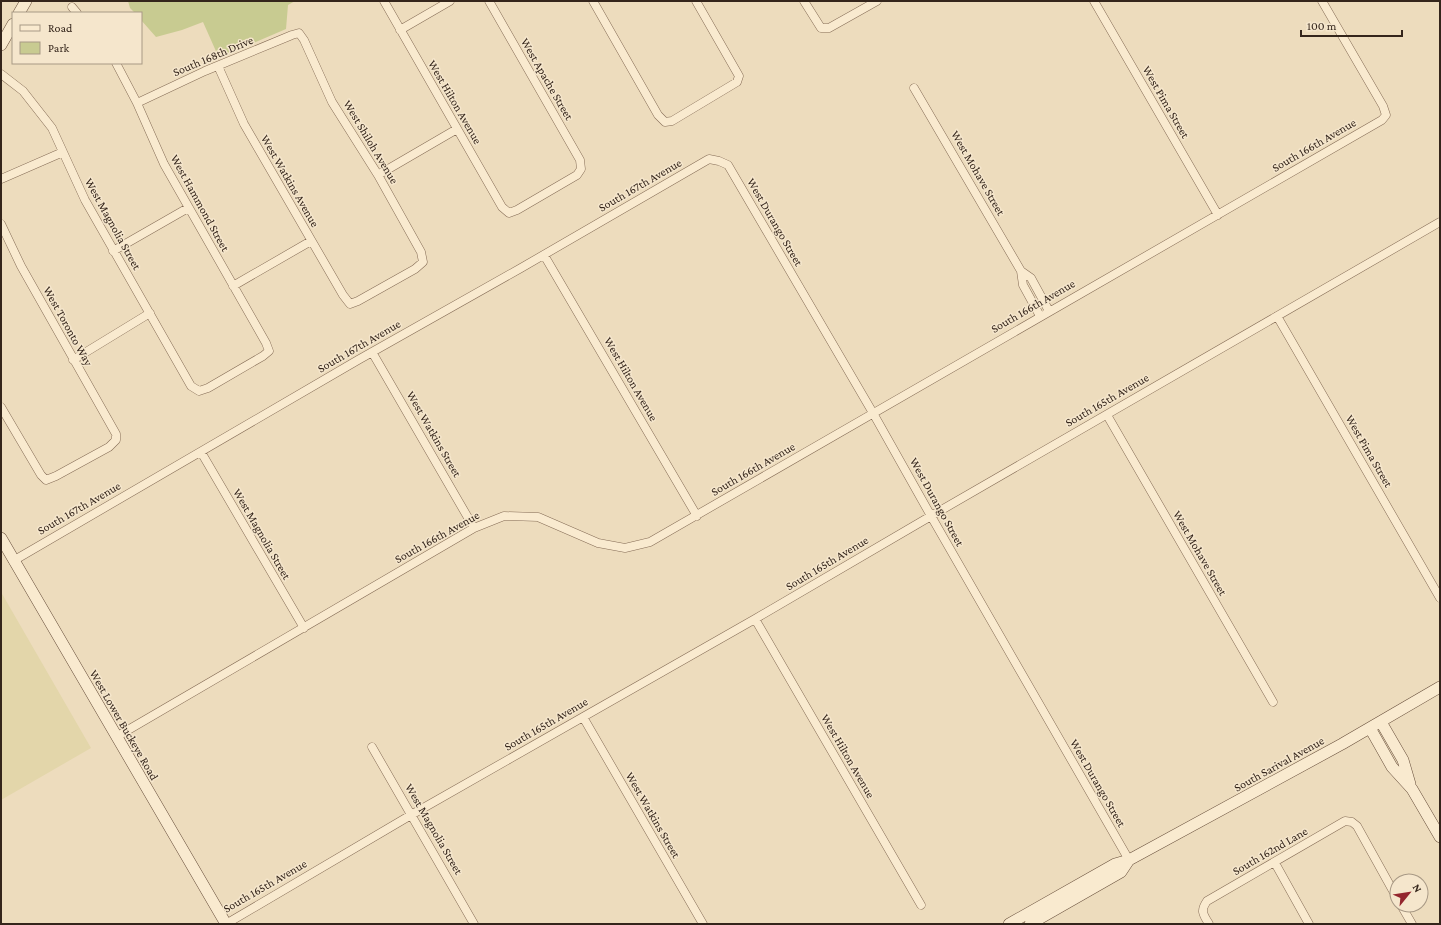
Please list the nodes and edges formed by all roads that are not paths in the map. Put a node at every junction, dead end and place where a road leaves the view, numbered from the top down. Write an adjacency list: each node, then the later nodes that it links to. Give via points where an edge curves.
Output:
1 (26, 1): 11 (main road)
2 (384, 1): 13 (street, West Hilton Avenue)
3 (450, 1): 13 (street)
4 (489, 1): 27 (street, West Apache Street, via 580,160 581,169 577,175)
5 (593, 1): 6 (street, via 658,115 665,122 672,121 737,82 739,76)
6 (696, 1)
7 (804, 1): 8 (street, via 821,28 829,28)
8 (877, 1)
9 (1094, 1): 28 (street, West Pima Street)
10 (1322, 1): 28 (street, South 166th Avenue, via 1386,115 1382,120)
11 (20, 12)
12 (12, 26): 15 (main road)
13 (400, 30): 21 (street, West Hilton Avenue)
14 (300, 34): 17 (street, South 168th Drive, via 292,34); 24 (street, West Shiloh Avenue, via 332,102)
15 (1, 45)
16 (117, 64): 20 (street, West Hammond Street)
17 (218, 66): 20 (street, South 168th Drive); 31 (street, West Watkins Avenue, via 244,124)
18 (1, 74): 22 (street, West Magnolia Street, via 23,91 52,128)
19 (914, 88): 34 (street, West Mohave Street)
20 (137, 103): 26 (street, West Hammond Street, via 164,164)
21 (457, 130): 24 (street); 27 (street, West Hilton Avenue, via 502,207)
22 (63, 152): 25 (street); 32 (street, West Magnolia Street, via 85,200)
23 (720, 161): 33 (street, South 167th Avenue, via 709,159); 47 (street, West Durango Street, via 728,166)
24 (378, 175): 38 (street, West Shiloh Avenue, via 421,252 423,262 415,269)
25 (1, 178)
26 (188, 208): 32 (street); 35 (street, West Hammond Street)
27 (509, 213)
28 (1218, 215): 39 (street, South 166th Avenue)
29 (1440, 222): 42 (street, South 165th Avenue)
30 (2, 229): 44 (street, West Toronto Way)
31 (311, 241): 35 (street); 38 (street, West Watkins Avenue)
32 (113, 251): 40 (street, West Magnolia Street)
33 (544, 255): 43 (street, South 167th Avenue); 50 (street, West Hilton Avenue)
34 (1021, 271): 36 (street, West Mohave Street, via 1031,278); 37 (street, West Mohave Street, via 1023,285)
35 (233, 286): 45 (street, West Hammond Street, via 269,351 208,388)
36 (1037, 290): 37 (street); 39 (street, West Mohave Street)
37 (1028, 294): 41 (street, West Mohave Street)
38 (350, 304)
39 (1049, 311): 41 (street, South 166th Avenue)
40 (150, 313): 44 (street); 45 (street, West Magnolia Street, via 191,386)
41 (1040, 316): 47 (street, South 166th Avenue)
42 (1277, 316): 48 (street, South 165th Avenue); 55 (street, West Pima Street)
43 (372, 352): 49 (street, South 167th Avenue); 52 (street, West Watkins Street)
44 (73, 360): 46 (street, West Toronto Way, via 116,434 116,440 109,447 46,480 41,476)
45 (198, 391)
46 (1, 407)
47 (874, 413): 50 (street, South 166th Avenue); 51 (street, West Durango Street)
48 (1106, 415): 51 (street, South 165th Avenue); 59 (street, West Mohave Street)
49 (200, 452): 54 (street, South 167th Avenue); 57 (street, West Magnolia Street)
50 (697, 516): 52 (street, South 166th Avenue, via 650,542 625,548 598,543 538,516 504,516)
51 (931, 516): 56 (street, South 165th Avenue); 68 (street, West Durango Street)
52 (474, 528): 57 (street, South 166th Avenue)
53 (1, 538): 54 (main road, West Lower Buckeye Road)
54 (13, 561): 63 (main road, West Lower Buckeye Road)
55 (1440, 598)
56 (755, 619): 60 (street, South 165th Avenue); 71 (street, West Hilton Avenue)
57 (304, 628): 63 (street, South 166th Avenue)
58 (1440, 687): 61 (main road, South Sarival Avenue)
59 (1273, 702)
60 (583, 717): 66 (street, South 165th Avenue); 75 (street, West Watkins Street)
61 (1381, 722): 62 (main road, South Sarival Avenue); 65 (main road, via 1403,760)
62 (1370, 728): 65 (main road, via 1392,767); 68 (main road, South Sarival Avenue)
63 (116, 737): 73 (main road, West Lower Buckeye Road)
64 (372, 747): 66 (street, West Magnolia Street)
65 (1412, 788): 67 (main road)
66 (411, 815): 73 (street, South 165th Avenue); 74 (street, West Magnolia Street)
67 (1440, 837)
68 (1129, 860): 76 (main road, South Sarival Avenue, via 1115,864); 77 (main road, South Sarival Avenue, via 1121,872)
69 (1274, 863): 70 (street, South 162nd Lane, via 1345,822 1352,822 1357,826); 78 (street, South 162nd Lane, via 1207,901 1203,907 1203,914); 79 (street)
70 (1389, 884)
71 (921, 905)
72 (1406, 913): 80 (street)
73 (226, 924)
74 (474, 924)
75 (703, 924)
76 (1009, 924)
77 (1030, 924)
78 (1209, 924)
79 (1309, 924)
80 (1412, 924)

